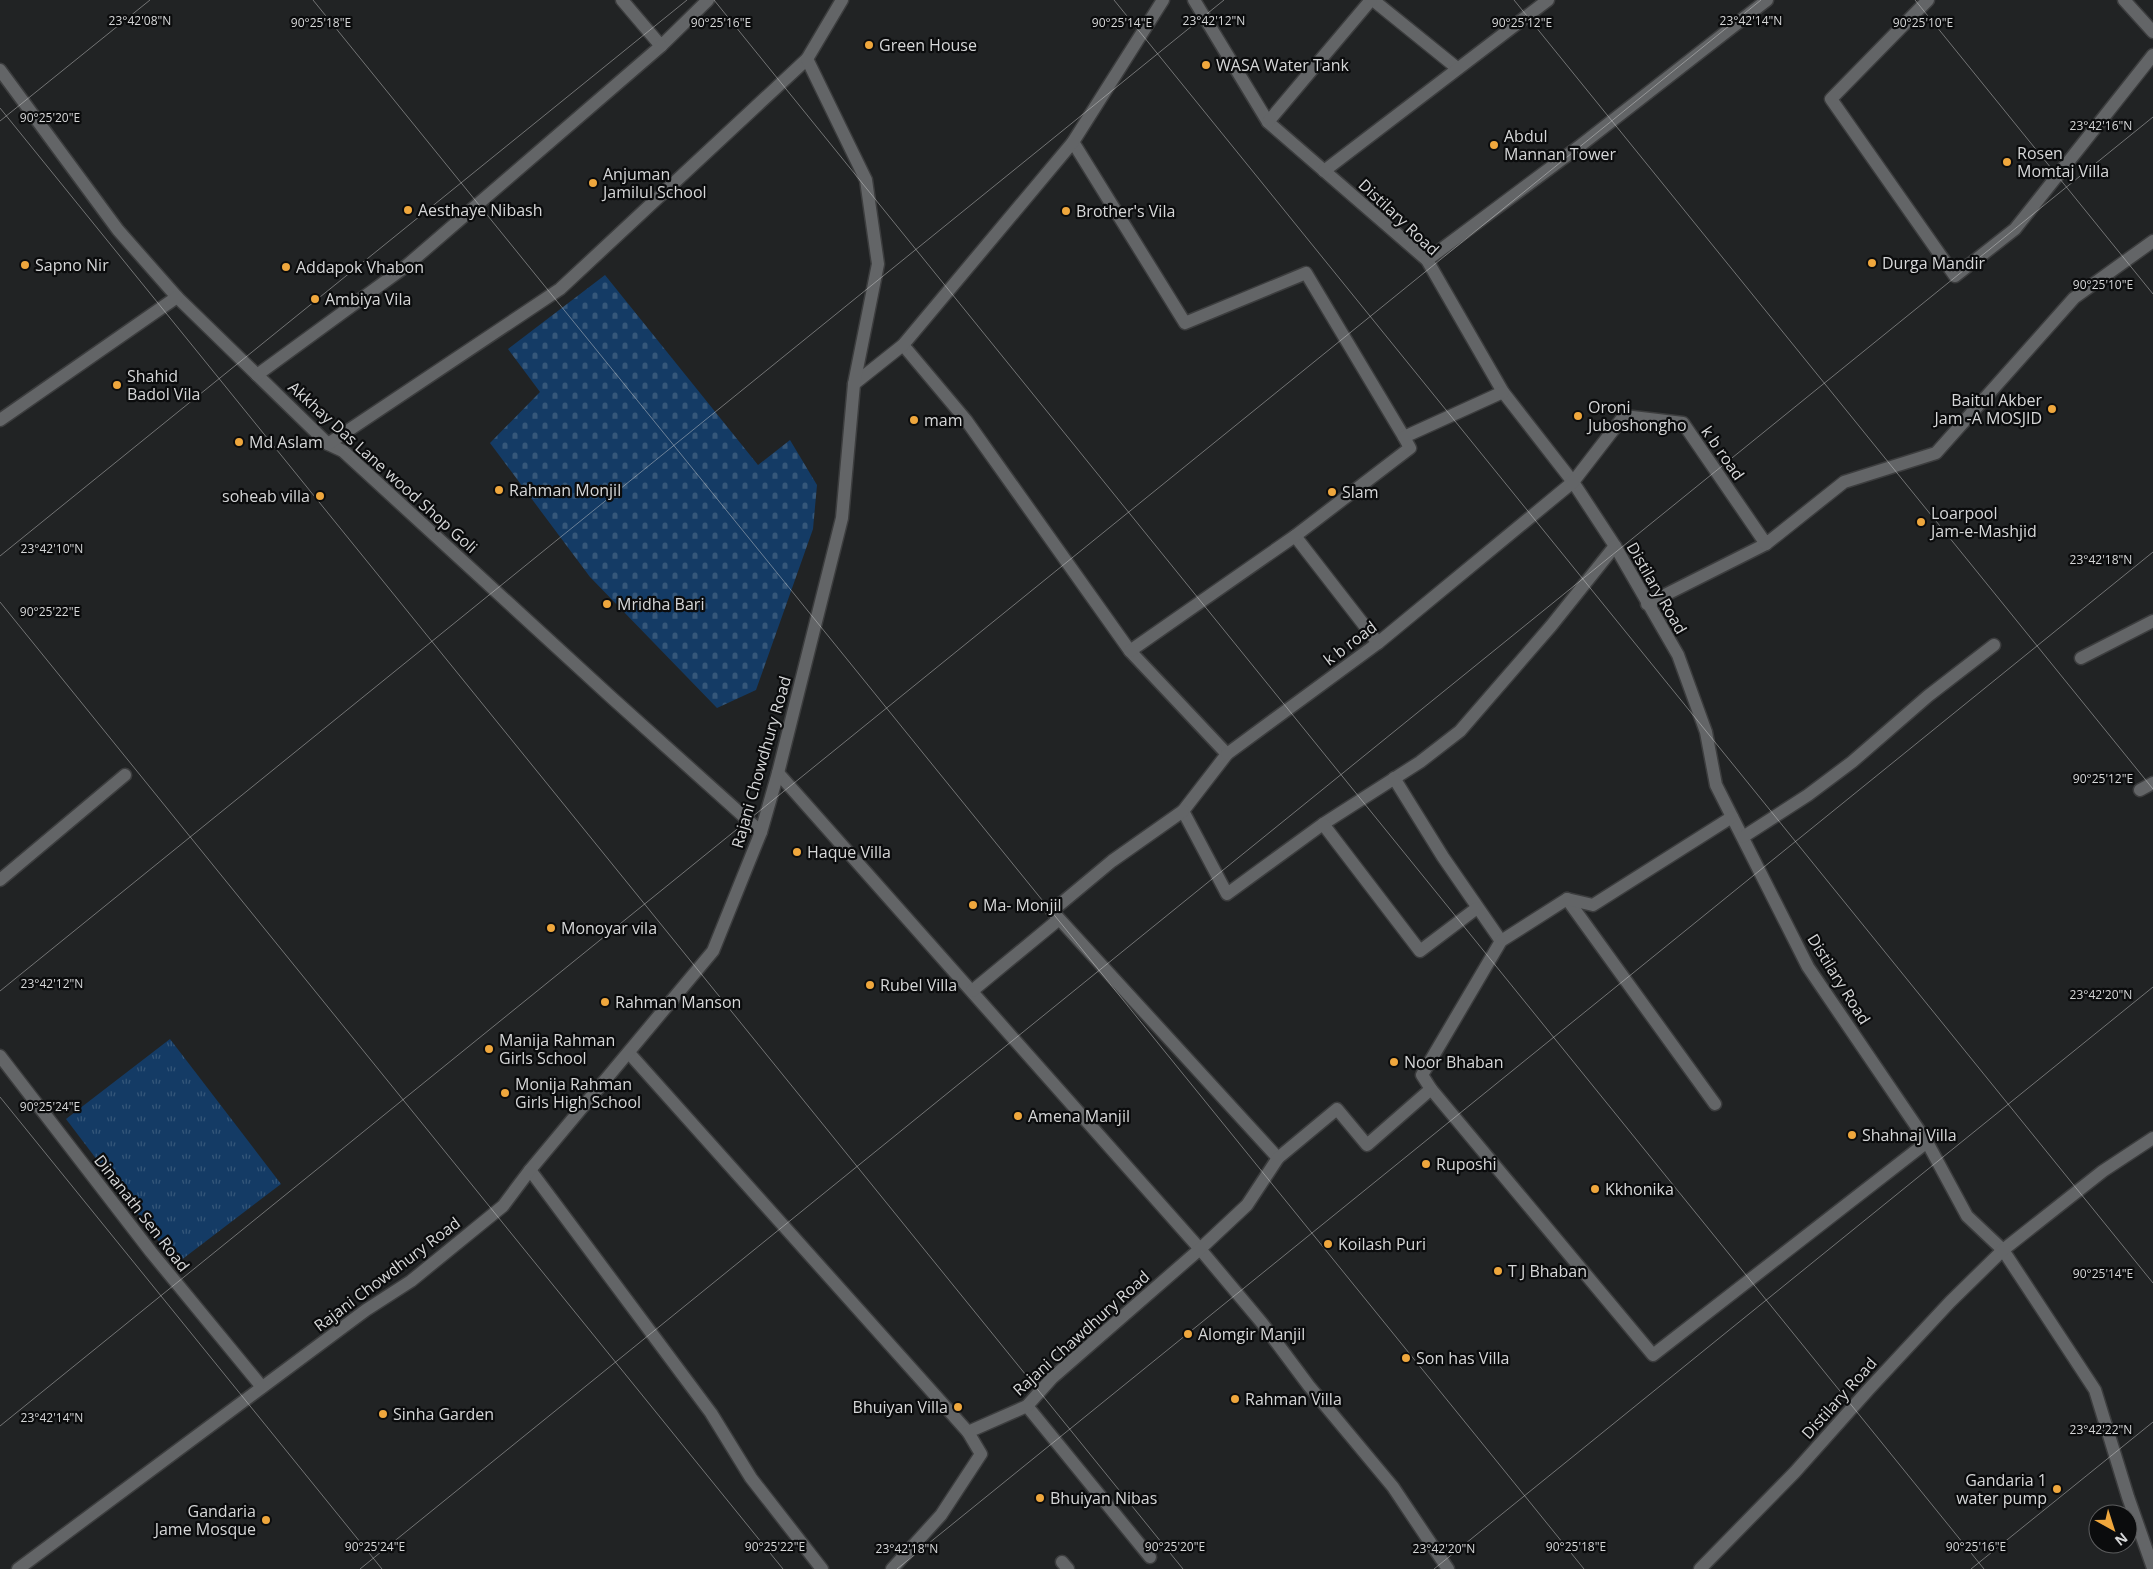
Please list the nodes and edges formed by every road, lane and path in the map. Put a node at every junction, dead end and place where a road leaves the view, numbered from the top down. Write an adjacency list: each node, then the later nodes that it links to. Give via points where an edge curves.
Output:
1 (622, 0): 12 (street)
2 (708, 0): 12 (street)
3 (842, 0): 14 (street)
4 (1163, 0): 18 (street)
5 (1194, 0): 17 (street, Distilary Road)
6 (1372, 0): 15 (street); 17 (street)
7 (1548, 0): 15 (street)
8 (1767, 0): 21 (street)
9 (1928, 0): 13 (street, via 1831,99 1955,276 2015,229)
10 (2124, 0): 11 (street)
11 (2153, 32)
12 (661, 46): 24 (street, via 405,267)
13 (2153, 55)
14 (807, 59): 25 (street, Rajani Chowdhury Road, via 866,180 878,264); 29 (street, via 560,289)
15 (1457, 68): 19 (street)
16 (0, 70): 22 (street, Akkhay Das Lane wood Shop Goli, via 118,230)
17 (1268, 122): 19 (street, Distilary Road)
18 (1073, 142): 23 (street); 28 (street, via 1186,323 1306,273)
19 (1324, 171): 21 (street, Distilary Road)
20 (2153, 241): 32 (street, via 2074,298 1936,454 1844,482)
21 (1427, 260): 26 (street, Distilary Road)
22 (177, 297): 24 (street, Akkhay Das Lane wood Shop Goli); 27 (street)
23 (903, 346): 25 (street); 38 (street, via 966,420)
24 (257, 376): 29 (street, Akkhay Das Lane wood Shop Goli)
25 (854, 384): 41 (street, Rajani Chowdhury Road, via 842,518)
26 (1503, 392): 28 (street); 30 (street, Distilary Road)
27 (0, 420)
28 (1404, 437): 31 (street, via 1410,448)
29 (328, 444): 49 (street, Akkhay Das Lane wood Shop Goli, via 343,451)
30 (1573, 482): 32 (street, k b road, via 1624,416 1683,423); 33 (street, Distilary Road); 36 (street, k b road)
31 (1294, 536): 36 (street); 38 (street)
32 (1766, 544): 34 (street)
33 (1615, 546): 34 (street, Distilary Road); 43 (street, via 1551,626 1460,730)
34 (1647, 604): 47 (street, Distilary Road, via 1678,656 1706,732 1716,785)
35 (2153, 621): 39 (street)
36 (1378, 643): 40 (street, k b road)
37 (1994, 644): 50 (street, via 1852,762)
38 (1130, 651): 40 (street)
39 (2081, 658)
40 (1227, 754): 46 (street, k b road)
41 (778, 773): 49 (street, Rajani Chowdhury Road); 56 (street)
42 (125, 775): 51 (street)
43 (1394, 778): 48 (street); 53 (street)
44 (2153, 783): 45 (street)
45 (2140, 790)
46 (1183, 812): 48 (street, via 1227,894); 54 (street, k b road, via 1112,861 1052,911)
47 (1732, 817): 50 (street, Distilary Road); 52 (street, via 1593,905)
48 (1323, 824): 53 (street, via 1420,951)
49 (761, 832): 57 (street, Rajani Chowdhury Road, via 713,951)
50 (1743, 838): 62 (street, Distilary Road, via 1808,967)
51 (0, 880)
52 (1567, 899): 55 (street); 60 (street)
53 (1477, 908): 55 (street)
54 (1058, 920): 56 (street); 63 (street)
55 (1501, 941): 59 (street, via 1422,1075)
56 (972, 991): 65 (street)
57 (629, 1053): 64 (street, Rajani Chowdhury Road); 69 (street)
58 (0, 1056): 67 (street, Dinanath Sen Road, via 151,1252)
59 (1431, 1089): 62 (street, via 1653,1355); 63 (street, Rajani Chawdhury Road, via 1367,1145 1336,1109)
60 (1715, 1104)
61 (2153, 1138): 66 (street, Distilary Road, via 2103,1171)
62 (1926, 1142): 66 (street, Distilary Road, via 1967,1216)
63 (1278, 1158): 65 (street, Rajani Chawdhury Road, via 1248,1205)
64 (530, 1170): 67 (street, Rajani Chowdhury Road, via 503,1206 411,1280); 73 (street, via 711,1413 751,1478)
65 (1200, 1249): 68 (street, Rajani Chawdhury Road, via 1052,1378); 75 (street, via 1394,1487)
66 (2003, 1250): 71 (street, Distilary Road, via 2095,1390); 76 (street, Distilary Road)
67 (262, 1387): 72 (street, Rajani Chowdhury Road)
68 (1027, 1406): 69 (street, Rajani Chawdhury Road); 70 (street)
69 (968, 1432): 74 (street, via 981,1454 941,1515)
70 (1150, 1556)
71 (2153, 1568)
72 (18, 1569)
73 (822, 1569)
74 (892, 1569)
75 (1448, 1569)
76 (1700, 1569)

